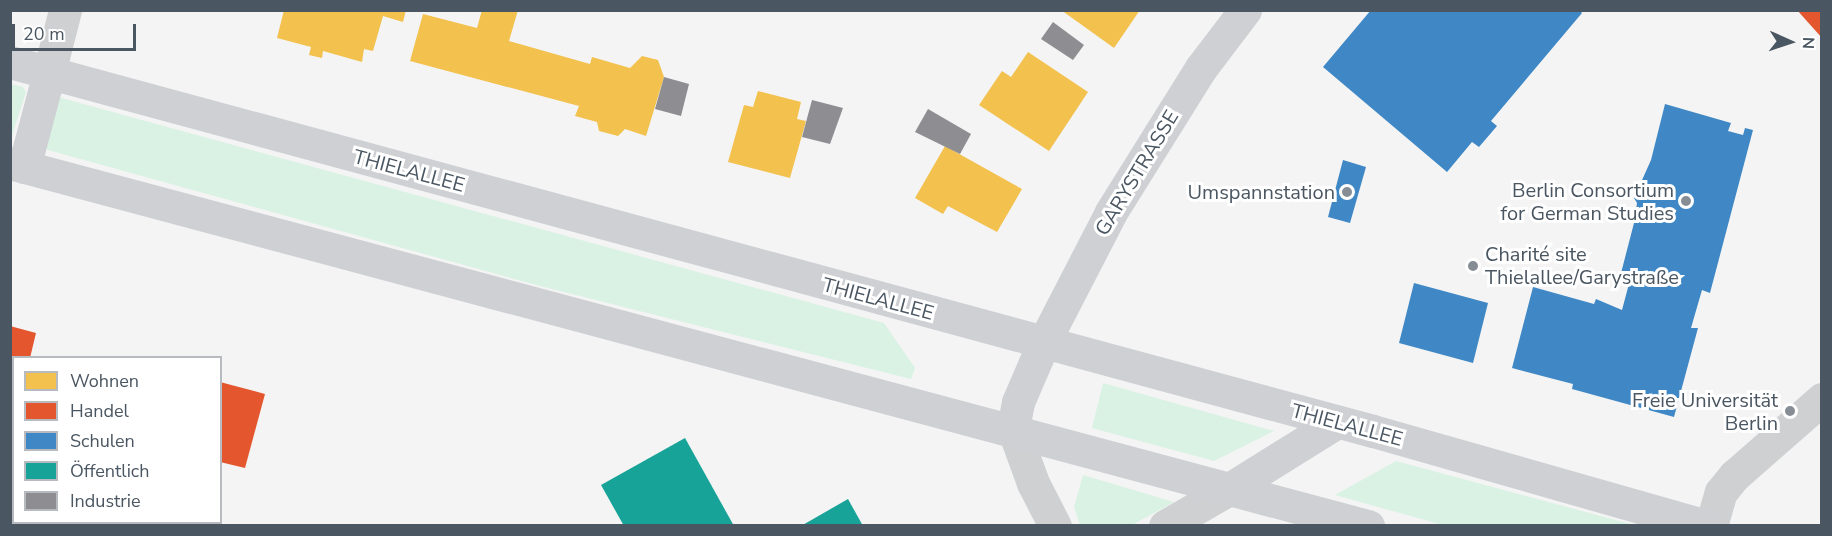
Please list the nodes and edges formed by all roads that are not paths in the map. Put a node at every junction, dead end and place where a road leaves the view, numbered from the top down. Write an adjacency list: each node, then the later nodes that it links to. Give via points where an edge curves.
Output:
1 (65, 10): 4 (street)
2 (1245, 10): 6 (main road, GARYSTRASSE, via 1201,68 1111,212)
3 (10, 62): 4 (main road, THIELALLEE)
4 (49, 73): 5 (main road); 6 (main road, THIELALLEE)
5 (17, 165): 9 (main road)
6 (1043, 344): 8 (main road, THIELALLEE); 9 (main road, GARYSTRASSE, via 1018,402)
7 (1821, 399): 14 (street, via 1734,476 1720,492)
8 (1337, 422): 10 (main road); 14 (main road, THIELALLEE)
9 (1013, 428): 10 (main road); 11 (street, via 1033,483)
10 (1231, 488): 12 (street); 13 (main road)
11 (1055, 525)
12 (1165, 525)
13 (1368, 525)
14 (1709, 525)

